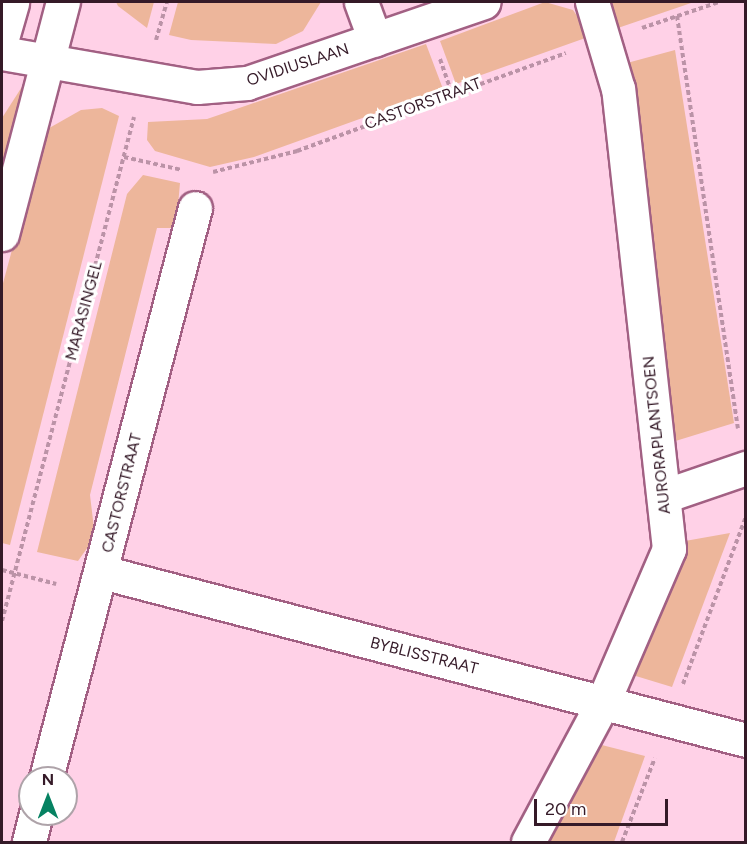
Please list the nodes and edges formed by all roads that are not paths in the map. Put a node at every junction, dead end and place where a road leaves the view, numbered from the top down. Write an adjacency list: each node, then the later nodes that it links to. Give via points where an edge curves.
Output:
1 (12, 2): 6 (street)
2 (63, 2): 9 (street)
3 (361, 2): 7 (street)
4 (483, 2): 7 (street, OVIDIUSLAAN)
5 (592, 2): 13 (street, AURORAPLANTSOEN, via 618,89)
6 (2, 38)
7 (375, 40): 9 (street, OVIDIUSLAAN, via 247,83 196,87)
8 (2, 53): 9 (street, OVIDIUSLAAN)
9 (47, 64): 11 (street)
10 (195, 208): 14 (street, CASTORSTRAAT)
11 (2, 234)
12 (744, 469): 13 (street)
13 (664, 496): 15 (street, AURORAPLANTSOEN, via 669,549)
14 (99, 583): 15 (street, BYBLISSTRAAT); 17 (street, CASTORSTRAAT)
15 (603, 702): 16 (street, BYBLISSTRAAT); 20 (street, AURORAPLANTSOEN)
16 (746, 740)
17 (49, 766)
18 (33, 826): 19 (street)
19 (29, 843)
20 (528, 843)

